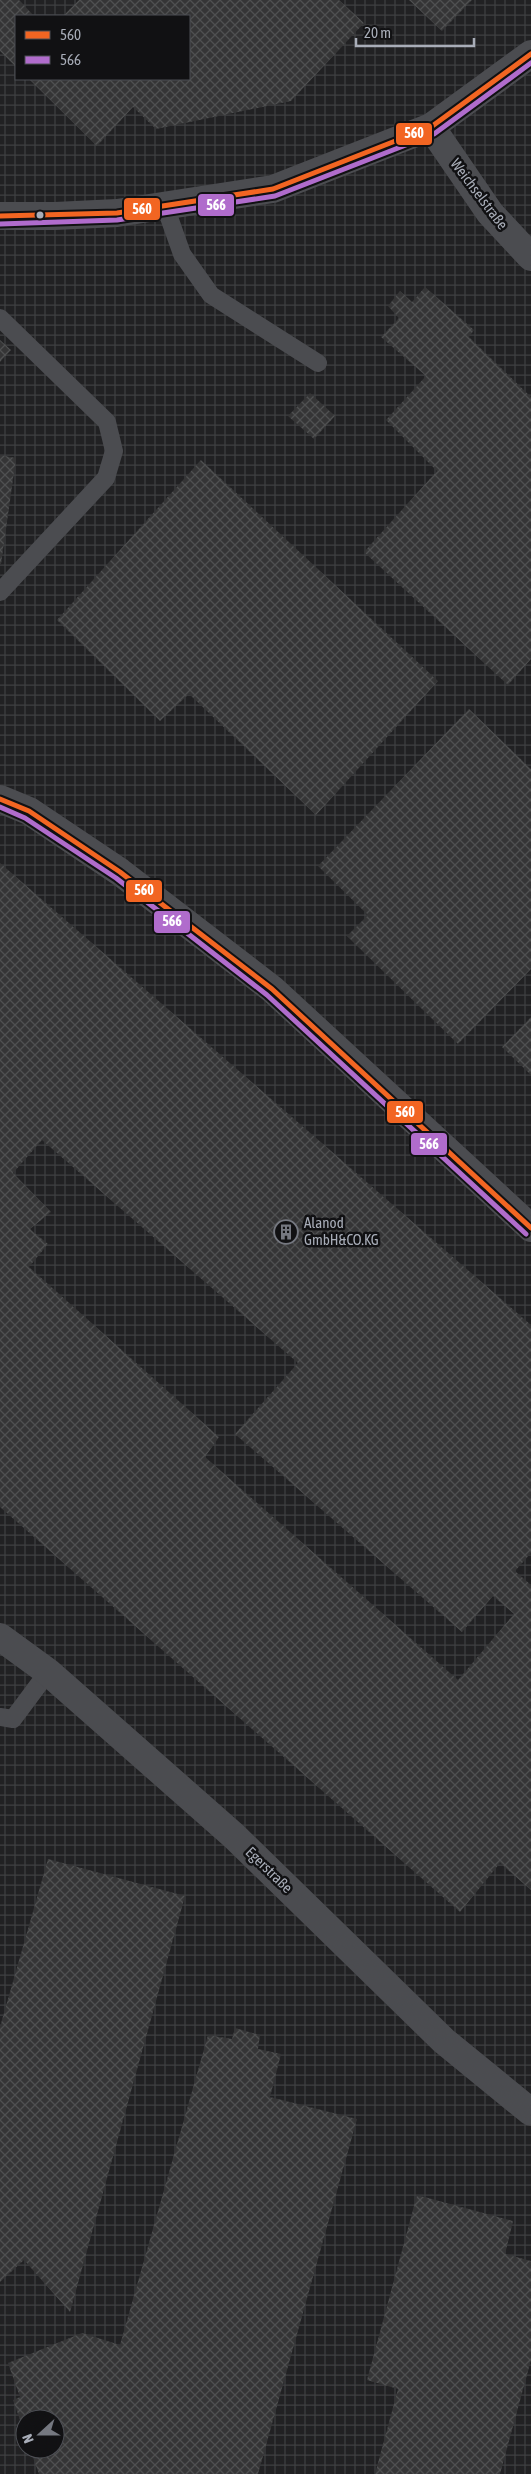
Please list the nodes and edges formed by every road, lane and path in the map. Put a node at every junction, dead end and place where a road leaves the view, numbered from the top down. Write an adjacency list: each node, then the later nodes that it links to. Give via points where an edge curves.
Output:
1 (531, 54): 2 (street)
2 (431, 127): 3 (street, via 273,189); 5 (street, Weichselstraße, via 490,213)
3 (165, 206): 4 (street, via 117,213); 7 (lane, via 182,254 211,295)
4 (0, 216)
5 (531, 257)
6 (0, 318): 8 (lane, via 107,422 114,451 106,478)
7 (318, 363)
8 (0, 592)
9 (0, 799): 10 (street, via 29,812 120,872 272,989)
10 (531, 1228)
11 (0, 1636): 12 (street, Egerstraße)
12 (48, 1672): 13 (lane, via 13,1719); 14 (street, Egerstraße, via 234,1836 444,2040)
13 (0, 1717)
14 (531, 2112)

